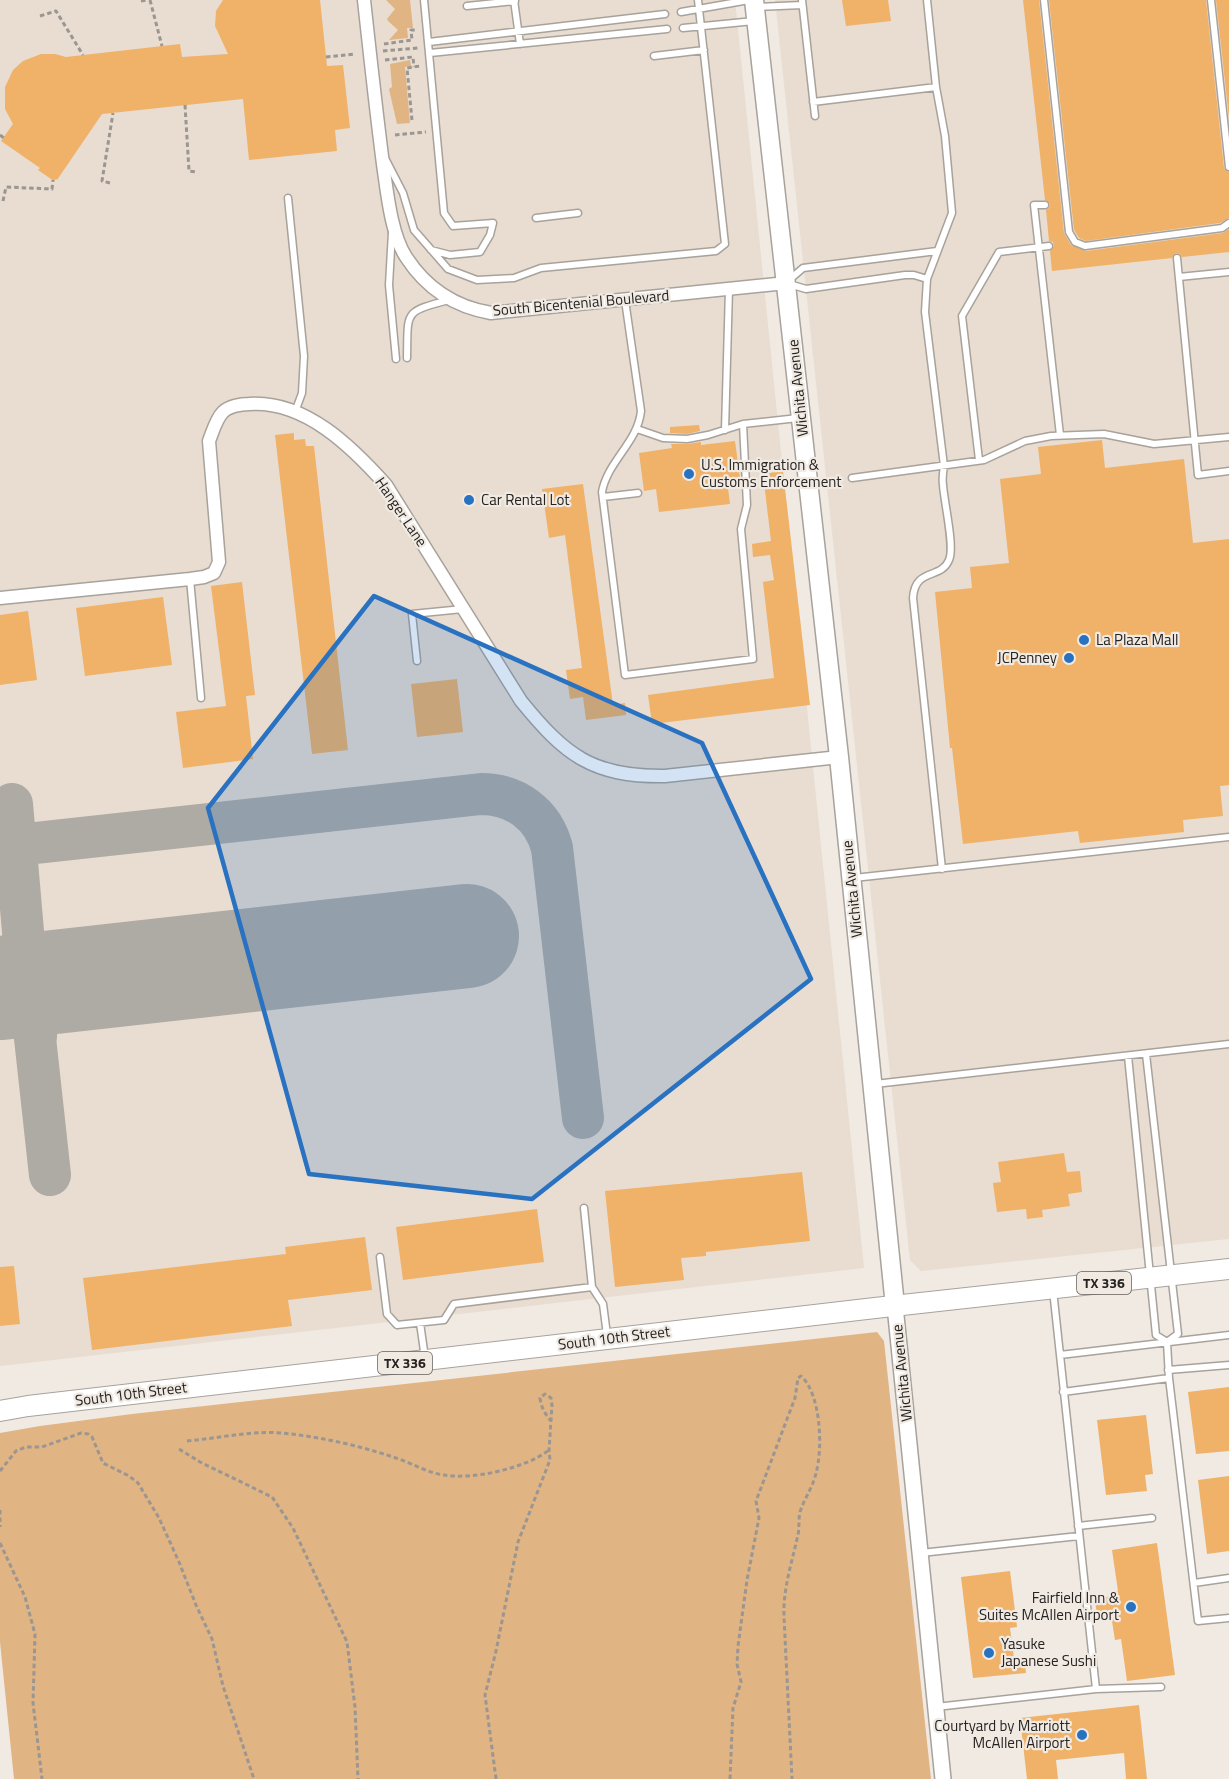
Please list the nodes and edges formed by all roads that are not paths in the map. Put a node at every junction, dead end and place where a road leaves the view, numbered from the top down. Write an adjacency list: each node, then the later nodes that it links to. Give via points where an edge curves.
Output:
1 (364, 0): 30 (street, South Bicentenial Boulevard)
2 (424, 0): 21 (lane)
3 (698, 0): 11 (lane)
4 (927, 0): 27 (lane)
5 (1044, 0): 37 (lane, via 1068,232 1075,242 1085,246 1222,228)
6 (1211, 0): 31 (lane)
7 (515, 1): 9 (lane); 18 (lane)
8 (802, 2): 10 (lane); 28 (lane)
9 (467, 6)
10 (753, 7): 11 (lane); 14 (lane); 46 (main road, Wichita Avenue)
11 (699, 10): 12 (lane); 14 (lane)
12 (681, 12)
13 (665, 14): 15 (lane)
14 (701, 26): 16 (lane); 24 (lane)
15 (559, 27): 18 (lane); 20 (lane)
16 (683, 28)
17 (667, 29): 20 (lane)
18 (518, 32): 19 (lane); 22 (lane)
19 (471, 37): 21 (lane); 23 (lane)
20 (560, 40): 22 (lane)
21 (429, 42): 25 (lane)
22 (520, 44): 23 (lane)
23 (472, 49): 25 (lane)
24 (704, 50): 26 (lane); 40 (lane, via 725,244 716,251 540,268 514,278 477,280 448,269)
25 (430, 53): 40 (lane, via 444,213 453,226 493,223 480,252 450,255)
26 (654, 56)
27 (936, 87): 28 (lane); 41 (lane, via 952,213)
28 (813, 102): 29 (lane)
29 (815, 116)
30 (381, 148): 35 (street, South Bicentenial Boulevard); 40 (lane, via 403,193 414,230)
31 (1229, 167)
32 (288, 198): 52 (lane, via 304,356 302,393)
33 (1045, 205): 39 (lane, via 1034,205)
34 (578, 213): 36 (lane)
35 (392, 217): 48 (street, South Bicentenial Boulevard, via 405,257 426,282); 51 (lane, via 388,285)
36 (536, 218)
37 (1229, 223)
38 (1049, 246): 39 (lane)
39 (1039, 248): 57 (lane); 60 (lane, via 999,252 962,316)
40 (430, 250)
41 (937, 251): 45 (lane); 46 (lane, via 803,268)
42 (1177, 258): 44 (lane)
43 (1229, 272): 44 (lane)
44 (1179, 277): 59 (lane)
45 (927, 279): 46 (lane, via 905,275 806,289); 61 (lane, via 925,312)
46 (786, 283): 47 (street, South Bicentenial Boulevard); 53 (main road, Wichita Avenue)
47 (729, 289): 49 (street, South Bicentenial Boulevard); 56 (lane)
48 (449, 300): 49 (street, South Bicentenial Boulevard, via 491,314); 50 (lane, via 416,309 410,315)
49 (625, 300): 55 (lane, via 641,411)
50 (406, 358)
51 (396, 359)
52 (295, 413): 66 (street, Hanger Lane, via 261,403 241,404 224,411 215,424 209,441 219,562 214,573); 68 (street, Hanger Lane, via 324,426 359,454 386,485)
53 (801, 417): 54 (lane); 71 (main road, Wichita Avenue)
54 (743, 424): 56 (lane); 65 (lane, via 747,505 741,529 753,659 625,675)
55 (637, 429): 56 (lane, via 663,438 687,439); 65 (lane, via 606,477)
56 (725, 430)
57 (1060, 435): 59 (lane, via 1104,434 1154,444); 60 (lane, via 1037,437)
58 (1229, 438): 59 (lane)
59 (1196, 441): 62 (lane, via 1198,475)
60 (979, 460): 61 (lane)
61 (944, 466): 63 (lane); 73 (lane, via 942,483 950,558 944,567 921,578 913,590)
62 (1229, 471)
63 (852, 478)
64 (638, 493): 65 (lane)
65 (603, 497)
66 (190, 579): 67 (street, Hanger Lane); 70 (lane)
67 (0, 598)
68 (464, 609): 69 (lane, via 412,614); 71 (street, Hanger Lane, via 521,701 545,730 570,753 603,769 637,776 665,776)
69 (417, 661)
70 (201, 698)
71 (838, 757): 74 (main road, Wichita Avenue)
72 (1229, 837): 73 (lane)
73 (942, 869): 74 (lane)
74 (851, 879): 78 (main road, Wichita Avenue)
75 (1229, 1044): 76 (lane)
76 (1146, 1054): 77 (lane); 82 (lane)
77 (1128, 1056): 78 (lane); 82 (lane)
78 (872, 1085): 85 (main road, Wichita Avenue)
79 (584, 1208): 83 (lane)
80 (380, 1257): 86 (lane, via 387,1314 398,1325)
81 (1229, 1269): 82 (main road, South 10th Street / TX 336)
82 (1160, 1277): 84 (main road, South 10th Street / TX 336); 89 (lane, via 1156,1335); 89 (lane, via 1178,1334)
83 (592, 1287): 86 (lane, via 454,1304 444,1320); 88 (lane, via 603,1304)
84 (1053, 1289): 85 (main road, South 10th Street / TX 336); 90 (lane)
85 (895, 1306): 88 (main road, South 10th Street / TX 336); 100 (street, Wichita Avenue)
86 (420, 1323): 91 (lane)
87 (1229, 1335): 89 (lane)
88 (608, 1339): 91 (main road, South 10th Street / TX 336)
89 (1167, 1342): 90 (lane); 93 (lane)
90 (1059, 1355): 95 (lane)
91 (425, 1360): 96 (main road, South 10th Street / TX 336)
92 (1229, 1365): 93 (lane)
93 (1168, 1370): 94 (lane)
94 (1169, 1378): 95 (lane); 102 (lane)
95 (1064, 1392): 98 (lane)
96 (0, 1411)
97 (1152, 1518): 98 (lane)
98 (1078, 1526): 99 (lane)
99 (1079, 1536): 100 (lane); 105 (lane)
100 (921, 1554): 106 (street, Wichita Avenue)
101 (1229, 1578): 102 (lane)
102 (1194, 1583): 103 (lane, via 1198,1622)
103 (1229, 1618)
104 (1161, 1687): 105 (lane)
105 (1096, 1689): 106 (lane)
106 (936, 1707): 107 (street, Wichita Avenue)
107 (944, 1779)

